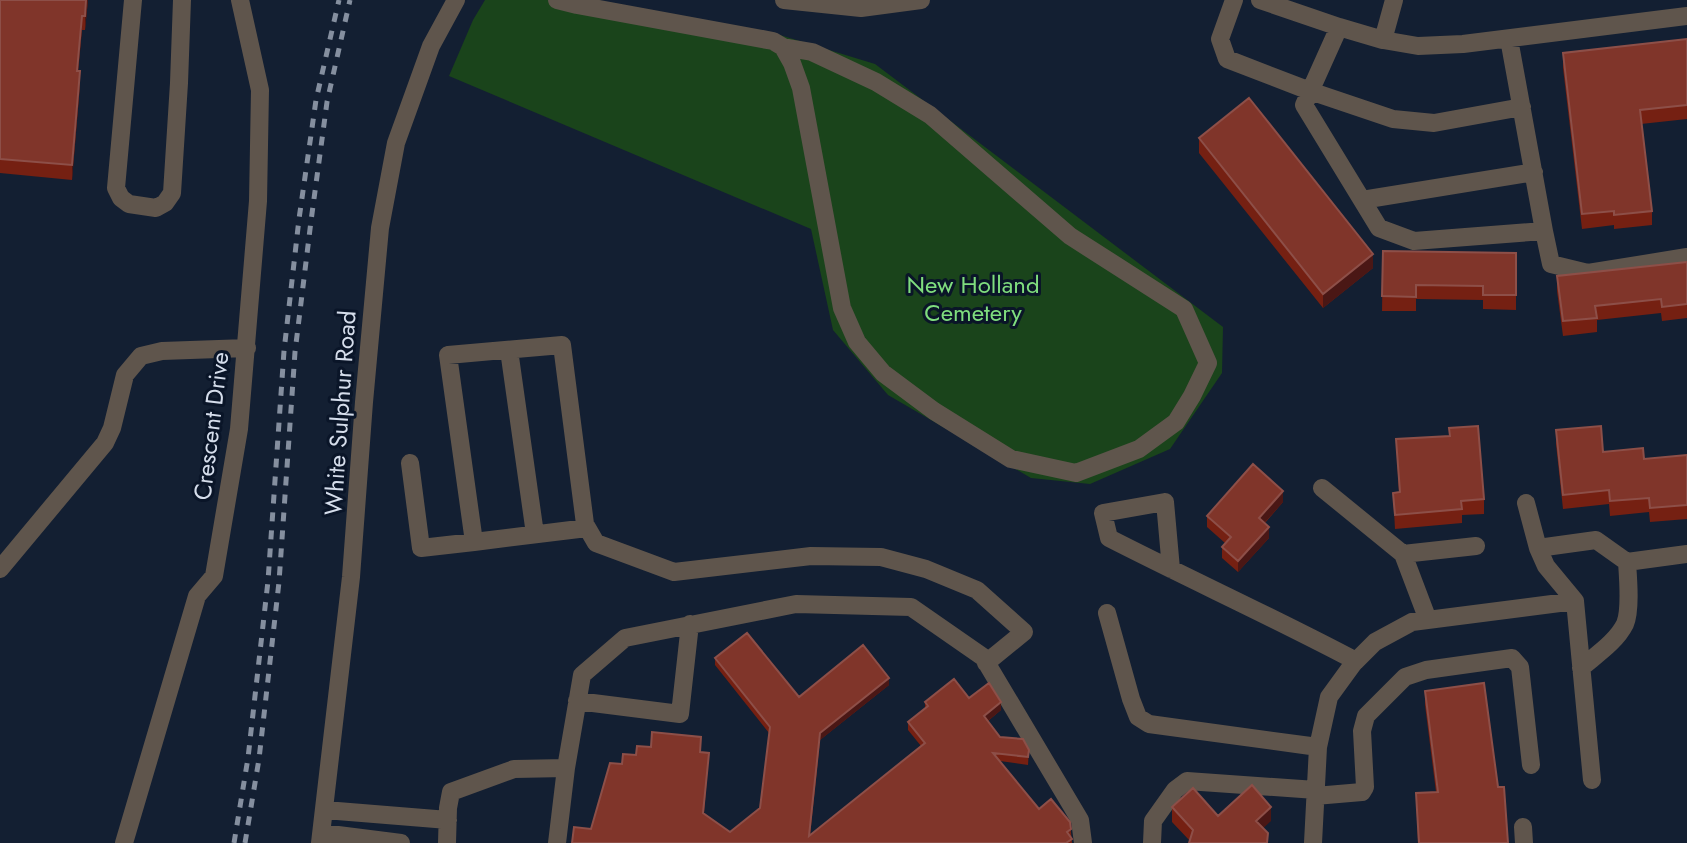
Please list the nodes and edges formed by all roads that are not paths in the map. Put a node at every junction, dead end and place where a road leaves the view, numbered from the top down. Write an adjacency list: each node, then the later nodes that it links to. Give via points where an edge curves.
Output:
1 (133, 0): 2 (street, via 116,188 129,204 156,208 172,193)
2 (182, 0)
3 (240, 0): 22 (street, Crescent Drive, via 260,90 258,201)
4 (456, 0): 50 (street, White Sulphur Road, via 431,46 396,142 380,228 351,577)
5 (557, 0): 15 (street, via 773,41)
6 (784, 0): 7 (street, via 861,8)
7 (921, 0)
8 (1234, 0): 16 (street, via 1220,39 1227,59)
9 (1260, 0): 12 (street)
10 (1394, 0): 14 (street)
11 (1687, 16): 13 (street)
12 (1339, 27): 14 (street); 16 (street)
13 (1509, 39): 14 (street, via 1418,46); 17 (street)
14 (1383, 40)
15 (783, 47): 15 (street, via 802,89 842,308 857,342 883,373 1011,459 1076,473 1139,449 1176,422 1208,363 1184,309 1070,236 930,115 876,82 812,52)
16 (1310, 91): 17 (street, via 1393,119 1434,123); 19 (street, via 1304,105)
17 (1522, 107): 18 (street)
18 (1534, 173): 19 (street); 20 (street)
19 (1362, 200): 20 (street, via 1379,228 1414,241)
20 (1544, 231): 21 (street, via 1551,264 1588,273)
21 (1687, 257)
22 (247, 348): 35 (street, via 141,356 125,375 105,443); 53 (street, Crescent Drive, via 239,429 214,576 197,596)
23 (509, 350): 27 (street, via 562,345); 28 (street); 29 (street, via 448,355)
24 (410, 463): 29 (street, via 421,548)
25 (1322, 488): 32 (street)
26 (1526, 503): 31 (street)
27 (587, 528): 28 (street); 42 (street, via 596,543 674,572 811,556 881,557 926,569 977,590 1024,632)
28 (534, 534): 29 (street)
29 (474, 542)
30 (1476, 546): 32 (street)
31 (1538, 548): 34 (street, via 1596,540); 37 (street, via 1546,566)
32 (1404, 554): 39 (street)
33 (1687, 554): 34 (street)
34 (1627, 562): 43 (street, via 1626,622)
35 (0, 569)
36 (1171, 569): 36 (street, via 1109,538 1103,513 1165,502); 41 (street)
37 (1575, 601): 39 (street); 43 (street)
38 (1107, 613): 45 (street, via 1130,699 1138,717 1149,724)
39 (1428, 620): 41 (street, via 1412,622 1375,642)
40 (690, 624): 42 (street, via 796,604 911,607); 44 (street, via 625,638 582,675); 44 (street, via 680,714)
41 (1356, 661): 45 (street, via 1329,697)
42 (986, 663): 57 (street, via 1080,820)
43 (1581, 668): 48 (street)
44 (578, 701): 47 (street)
45 (1318, 747): 49 (street)
46 (1531, 765): 49 (street, via 1520,667 1512,658 1405,677 1366,716 1362,792)
47 (566, 768): 51 (street, via 514,769 451,792); 56 (street)
48 (1592, 780)
49 (1315, 793): 58 (street, via 1187,781 1153,821); 59 (street)
50 (325, 810): 51 (street); 52 (street, White Sulphur Road)
51 (448, 820): 55 (street)
52 (321, 838): 54 (street)
53 (124, 843)
54 (401, 843)
55 (447, 843)
56 (557, 843)
57 (1083, 843)
58 (1152, 843)
59 (1313, 843)

